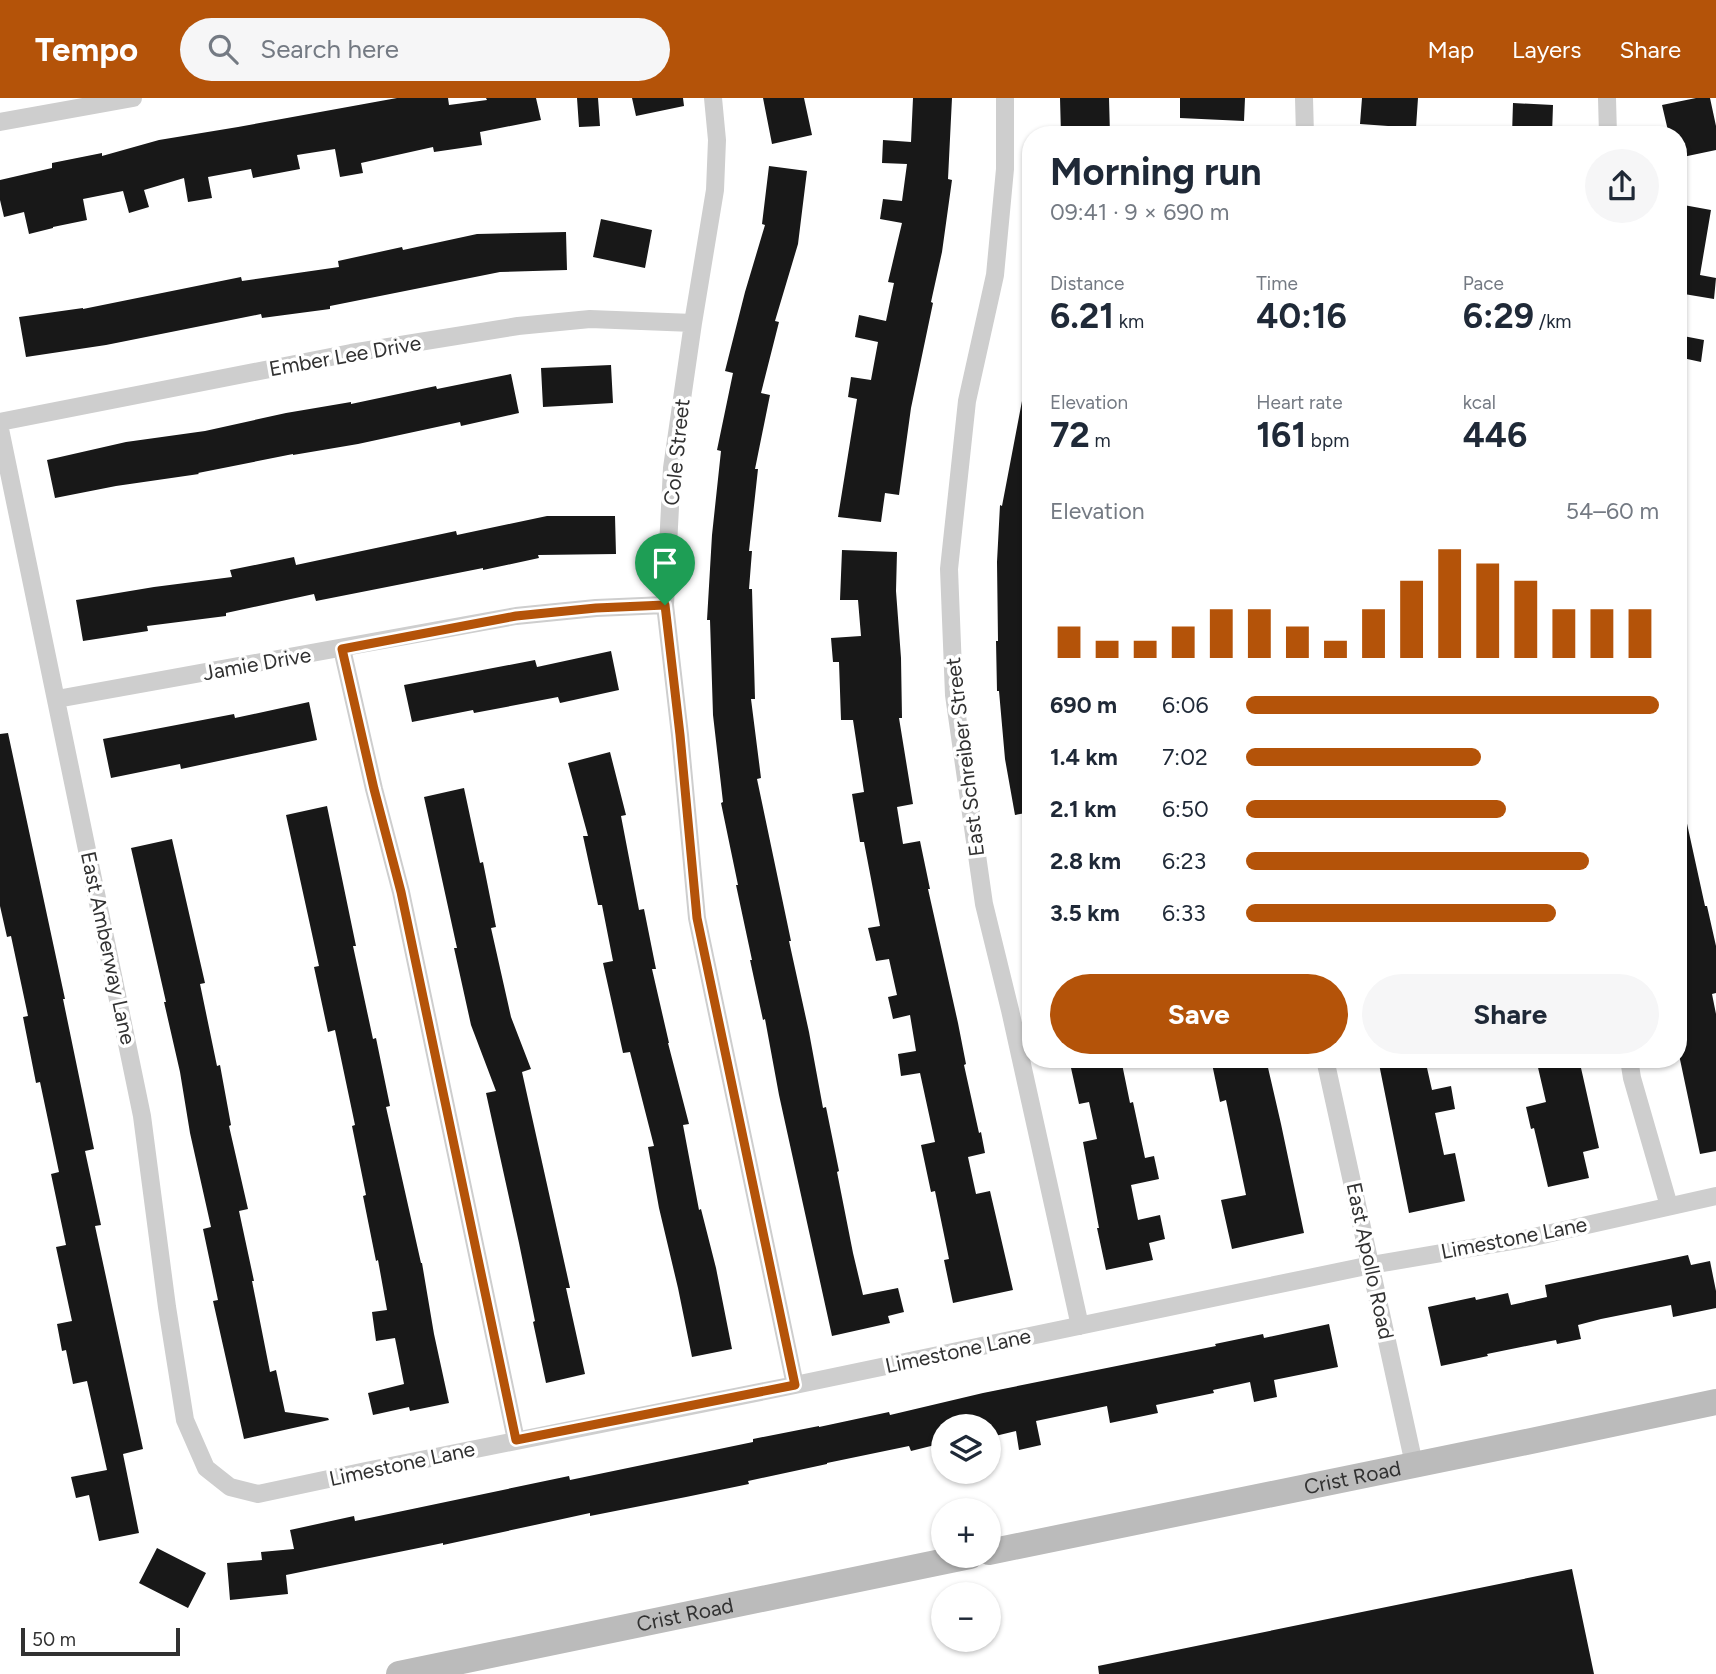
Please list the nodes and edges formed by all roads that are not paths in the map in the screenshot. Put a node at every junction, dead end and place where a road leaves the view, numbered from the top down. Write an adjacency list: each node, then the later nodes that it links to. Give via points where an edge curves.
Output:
1 (133, 98): 6 (street)
2 (713, 98): 9 (street, Cole Street, via 715,190)
3 (1005, 98): 15 (street, East Schreiber Street, via 1005,169 995,275 967,401 949,569 954,695 984,904)
4 (1304, 98): 7 (street)
5 (1607, 98): 8 (street)
6 (0, 122)
7 (1305, 126)
8 (1608, 126)
9 (693, 323): 10 (street, Ember Lee Drive, via 590,319 518,326 351,353); 12 (street, Cole Street, via 673,468)
10 (0, 422)
11 (0, 429): 14 (street, East Amberway Lane)
12 (665, 605): 13 (street, Jamie Drive, via 516,616); 23 (street, Cole Street, via 697,918)
13 (342, 649): 14 (street, Jamie Drive); 25 (street, via 401,892)
14 (57, 699): 27 (street, East Amberway Lane, via 142,1116 185,1420)
15 (1022, 1064)
16 (1023, 1068): 22 (street, East Schreiber Street)
17 (1327, 1068): 21 (street, East Apollo Road)
18 (1630, 1068): 20 (street)
19 (1716, 1196): 20 (street, Limestone Lane)
20 (1669, 1206): 21 (street, Limestone Lane, via 1529,1238)
21 (1371, 1265): 22 (street, Limestone Lane); 26 (street, East Apollo Road)
22 (1080, 1325): 23 (street, Limestone Lane)
23 (795, 1385): 25 (street, Limestone Lane)
24 (1716, 1402): 26 (street, Crist Road)
25 (516, 1440): 27 (street, Limestone Lane, via 258,1494 230,1487)
26 (1414, 1464): 28 (street, Crist Road)
27 (206, 1468)
28 (1001, 1550)
29 (931, 1564): 30 (street, Crist Road)
30 (399, 1674)

